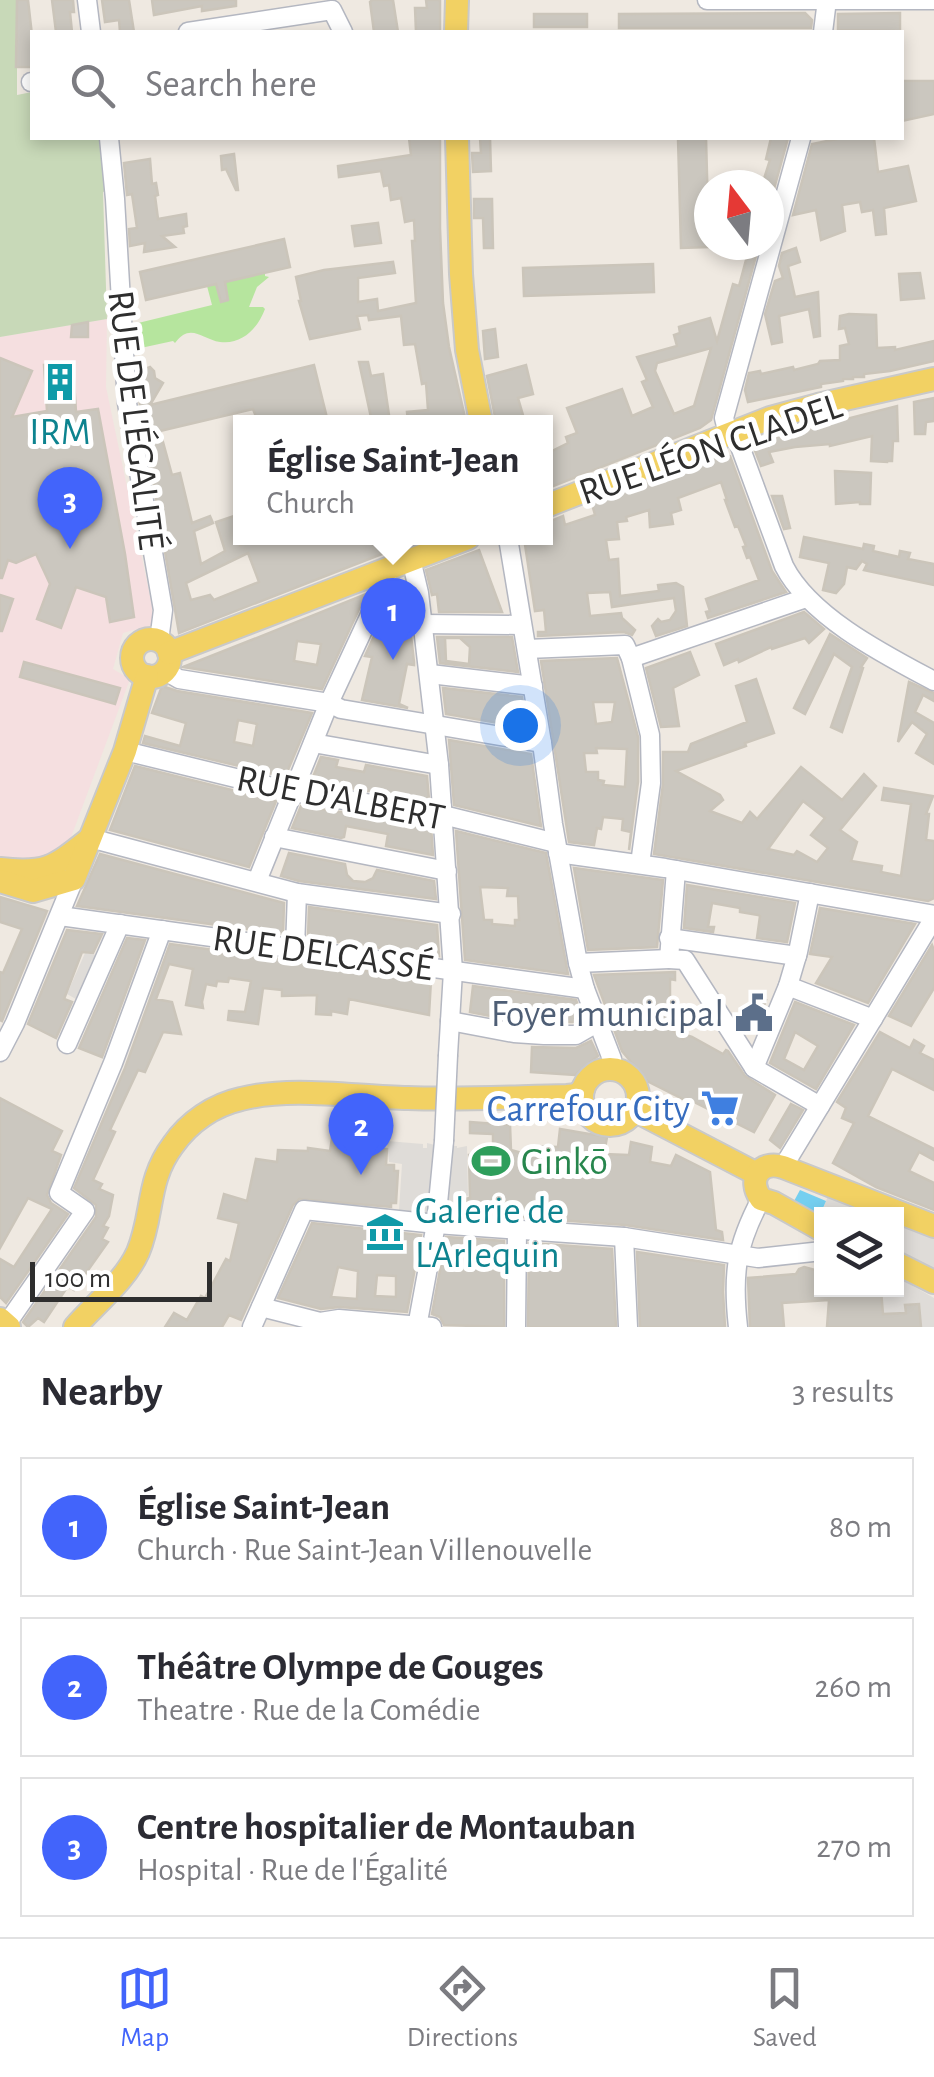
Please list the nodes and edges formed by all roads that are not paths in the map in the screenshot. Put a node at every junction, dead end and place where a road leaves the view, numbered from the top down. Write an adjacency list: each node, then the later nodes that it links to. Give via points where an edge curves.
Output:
1 (87, 0): 6 (street)
2 (457, 0): 9 (main road)
3 (707, 0): 4 (street)
4 (827, 0): 5 (street); 10 (street)
5 (934, 0)
6 (91, 30)
7 (201, 30): 8 (street, via 332,10)
8 (342, 30)
9 (456, 30)
10 (823, 30)
11 (108, 140): 26 (street, RUE DE L'ÉGALITÉ, via 127,404 164,610)
12 (457, 140): 15 (main road, via 467,350)
13 (800, 140): 16 (street, via 724,418)
14 (934, 379): 16 (main road, RUE LÉON CLADEL)
15 (480, 415)
16 (731, 432): 17 (main road, RUE LÉON CLADEL); 21 (street, via 784,566)
17 (553, 503)
18 (450, 545): 20 (main road)
19 (509, 545): 23 (street)
20 (400, 564): 22 (street); 26 (main road); 30 (street, via 382,587)
21 (806, 598): 25 (street); 28 (street)
22 (423, 624): 23 (street); 27 (street)
23 (521, 625): 24 (street)
24 (527, 649): 25 (street, via 624,645); 29 (street)
25 (631, 658): 41 (street, via 650,735)
26 (160, 660): 30 (street, via 179,680); 34 (main road)
27 (430, 674): 29 (street); 31 (street)
28 (934, 681)
29 (533, 686): 33 (street)
30 (329, 703): 31 (street); 32 (street)
31 (436, 727): 33 (street); 35 (street)
32 (313, 743): 35 (street); 36 (street)
33 (542, 743): 40 (street)
34 (125, 751): 36 (street, RUE D'ALBERT); 39 (main road)
35 (439, 765): 37 (street)
36 (293, 792): 37 (street, RUE D'ALBERT); 38 (street)
37 (443, 816): 40 (street, RUE D'ALBERT); 44 (street)
38 (274, 837): 44 (street); 46 (street)
39 (90, 838): 46 (street); 47 (main road, via 61,862)
40 (557, 848): 41 (street, RUE D'ALBERT); 58 (street)
41 (640, 864): 43 (street, RUE D'ALBERT)
42 (0, 869): 47 (main road, via 27,871)
43 (676, 870): 48 (street, RUE D'ALBERT); 54 (street)
44 (447, 871): 50 (street)
45 (0, 881): 47 (main road)
46 (257, 882): 49 (street)
47 (56, 891): 52 (street, RUE DELCASSÉ); 66 (street)
48 (810, 892): 51 (street, RUE D'ALBERT); 56 (street)
49 (297, 893): 50 (street); 55 (street)
50 (450, 914): 59 (street)
51 (934, 917): 62 (street)
52 (120, 924): 53 (street, RUE DELCASSÉ); 65 (street)
53 (162, 930): 55 (street, RUE DELCASSÉ); 87 (street, via 58,1193 84,1211)
54 (669, 938): 56 (street); 57 (street)
55 (294, 948): 59 (street, RUE DELCASSÉ)
56 (797, 956): 60 (street)
57 (669, 958): 58 (street); 67 (street, via 685,960)
58 (578, 962): 61 (street)
59 (452, 970): 61 (street, RUE DELCASSÉ); 63 (street)
60 (788, 986): 62 (street); 67 (street)
61 (585, 990): 64 (street)
62 (873, 1019): 71 (street)
63 (450, 1021): 64 (street, via 544,1035 576,1035); 77 (street, bridge)
64 (597, 1024): 68 (street)
65 (67, 1044)
66 (0, 1052)
67 (754, 1068): 71 (street)
68 (613, 1069): 69 (main road, via 598,1072); 72 (main road, via 636,1084)
69 (583, 1088): 70 (main road, via 567,1096); 73 (main road)
70 (430, 1098): 73 (main road); 90 (main road, via 261,1094 208,1112 183,1132 159,1168 132,1263)
71 (820, 1106): 74 (street)
72 (636, 1111): 73 (main road, via 612,1126); 75 (main road)
73 (586, 1113)
74 (783, 1166): 75 (main road, via 769,1165); 76 (main road, via 793,1188 787,1198); 79 (main road)
75 (757, 1174): 76 (main road, via 754,1186)
76 (767, 1201): 78 (main road); 83 (street)
77 (436, 1224): 80 (street); 86 (street, via 304,1210); 89 (street)
78 (814, 1226)
79 (934, 1226)
80 (517, 1230): 81 (street); 92 (street)
81 (624, 1237): 83 (street); 93 (street)
82 (814, 1252): 83 (street)
83 (736, 1263): 94 (street)
84 (904, 1267): 85 (main road)
85 (934, 1282)
86 (261, 1307): 88 (street); 91 (street)
87 (5, 1324)
88 (323, 1325): 89 (street, via 338,1319)
89 (423, 1326)
90 (75, 1327)
91 (252, 1327)
92 (516, 1327)
93 (628, 1327)
94 (738, 1327)

